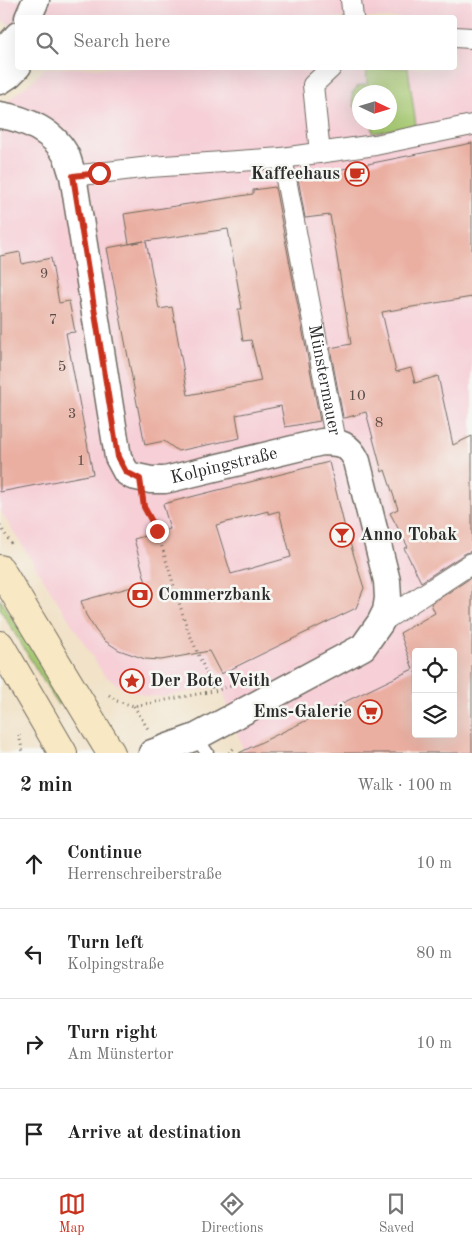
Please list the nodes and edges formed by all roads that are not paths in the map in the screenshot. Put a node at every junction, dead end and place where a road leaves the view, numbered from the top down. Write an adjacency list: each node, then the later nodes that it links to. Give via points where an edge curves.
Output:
1 (36, 0): 4 (street)
2 (52, 0): 5 (street)
3 (351, 0): 6 (street)
4 (29, 15)
5 (49, 15)
6 (353, 15)
7 (457, 37): 9 (street)
8 (15, 38): 10 (street)
9 (472, 38)
10 (0, 53)
11 (15, 69): 13 (street)
12 (328, 70): 16 (street, via 313,85)
13 (0, 81)
14 (0, 115): 18 (street, via 33,125 56,141)
15 (472, 125): 16 (street)
16 (320, 153): 17 (street)
17 (282, 158): 18 (street); 19 (street, Münstermauer)
18 (73, 176): 19 (street, Kolpingstraße, via 118,457 126,472 140,479 166,480 322,442)
19 (336, 442): 22 (street, Münstermauer, via 346,445 357,461 387,581 386,611)
20 (8, 560): 26 (main road)
21 (472, 563): 22 (street)
22 (380, 623): 24 (street, via 363,647)
23 (0, 645): 25 (main road)
24 (201, 745): 27 (street)
25 (63, 753)
26 (111, 753)
27 (152, 753)

